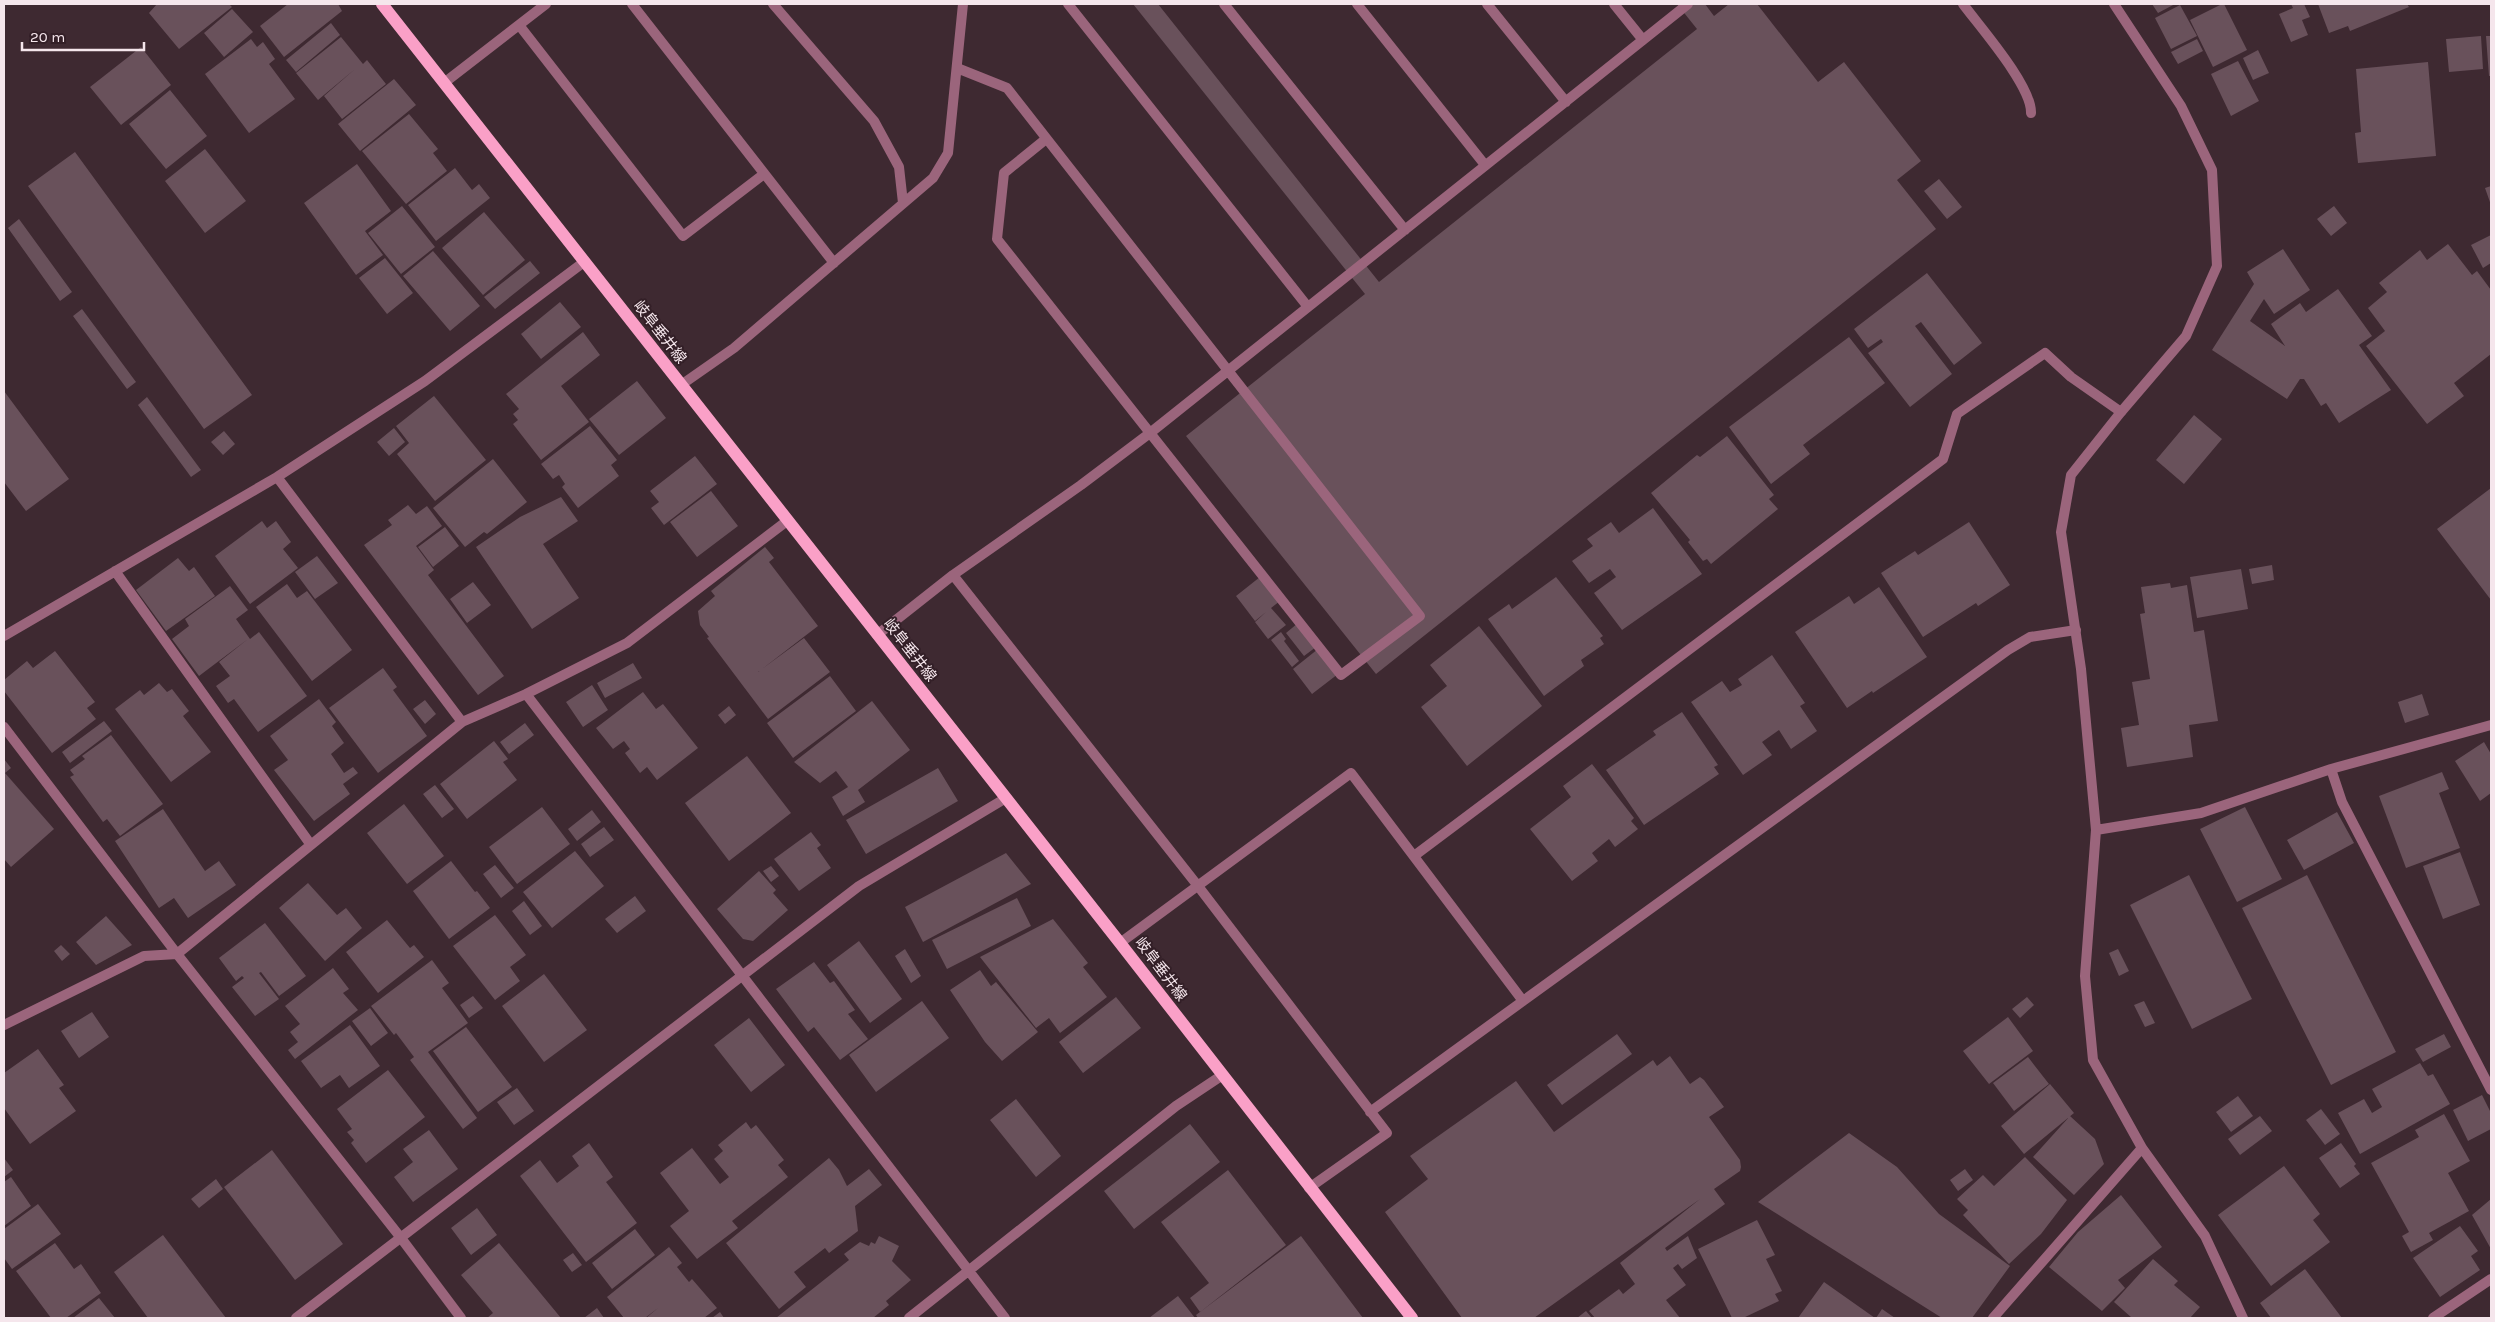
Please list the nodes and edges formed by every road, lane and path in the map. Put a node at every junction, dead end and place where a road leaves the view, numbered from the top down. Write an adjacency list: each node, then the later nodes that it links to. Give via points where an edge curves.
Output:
1 (382, 4): 17 (main road, 岐阜垂井線)
2 (546, 4): 14 (street)
3 (632, 4): 22 (street)
4 (773, 4): 23 (street, via 874,121 899,167)
5 (963, 4): 16 (street)
6 (1068, 4): 27 (street)
7 (1224, 4): 24 (street)
8 (1357, 4): 21 (street)
9 (1487, 4): 18 (street)
10 (1614, 4): 15 (street)
11 (1688, 4): 15 (street)
12 (1962, 4): 19 (street, via 2007,62 2031,103)
13 (2114, 4): 30 (street, via 2181,106 2212,170 2217,266 2186,336)
14 (519, 25): 17 (street); 22 (street, via 684,236)
15 (1643, 40): 18 (street)
16 (957, 68): 20 (street, via 1007,88); 23 (street, via 948,153 933,178)
17 (444, 83): 25 (main road, 岐阜垂井線)
18 (1566, 102): 21 (street)
19 (2031, 113)
20 (1046, 139): 28 (street); 31 (street, via 1004,174 997,239)
21 (1485, 165): 24 (street)
22 (764, 174): 26 (street)
23 (903, 203): 26 (street)
24 (1405, 230): 27 (street)
25 (584, 262): 29 (main road, 岐阜垂井線); 32 (street, via 425,381)
26 (834, 263): 29 (street, via 734,348)
27 (1308, 307): 28 (street)
28 (1228, 371): 31 (street); 31 (street, via 1420,616 1341,675)
29 (681, 385): 33 (main road, 岐阜垂井線)
30 (2120, 412): 36 (street, via 2071,475 2062,532); 47 (street, via 2071,377 2045,353 1957,414 1942,460)
31 (1150, 433): 35 (street)
32 (277, 477): 34 (street); 40 (street)
33 (788, 521): 37 (main road, 岐阜垂井線); 39 (street, via 627,643)
34 (115, 571): 38 (street); 46 (street)
35 (953, 575): 37 (street); 48 (street)
36 (2076, 630): 45 (street); 52 (street, via 2030,637 2008,650)
37 (877, 634): 44 (main road, 岐阜垂井線)
38 (4, 636)
39 (526, 694): 40 (street); 51 (street)
40 (462, 722): 46 (street)
41 (2491, 725): 43 (street)
42 (4, 727): 50 (street)
43 (2331, 769): 45 (street, via 2201,813); 55 (street, via 2342,802)
44 (1006, 798): 49 (main road, 岐阜垂井線); 51 (street, via 859,886)
45 (2096, 830): 57 (street, via 2085,976 2093,1060)
46 (311, 845): 50 (street)
47 (1414, 856): 48 (street, via 1351,774); 52 (street)
48 (1198, 886): 49 (street); 56 (street)
49 (1120, 943): 54 (main road, 岐阜垂井線)
50 (178, 954): 53 (street, via 144,956); 59 (street)
51 (743, 975): 59 (street); 60 (street)
52 (1523, 1001): 56 (street)
53 (4, 1026)
54 (1221, 1076): 58 (main road, 岐阜垂井線); 60 (street, via 1176,1106)
55 (2491, 1090)
56 (1370, 1112): 58 (street, via 1387,1133)
57 (2142, 1148): 67 (street); 68 (street, via 2204,1236)
58 (1309, 1188): 66 (main road, 岐阜垂井線)
59 (401, 1238): 62 (street); 63 (street)
60 (968, 1272): 64 (street); 65 (street)
61 (2491, 1279): 69 (street)
62 (296, 1318)
63 (461, 1318)
64 (909, 1318)
65 (1005, 1318)
66 (1412, 1318)
67 (1993, 1318)
68 (2243, 1318)
69 (2434, 1318)

